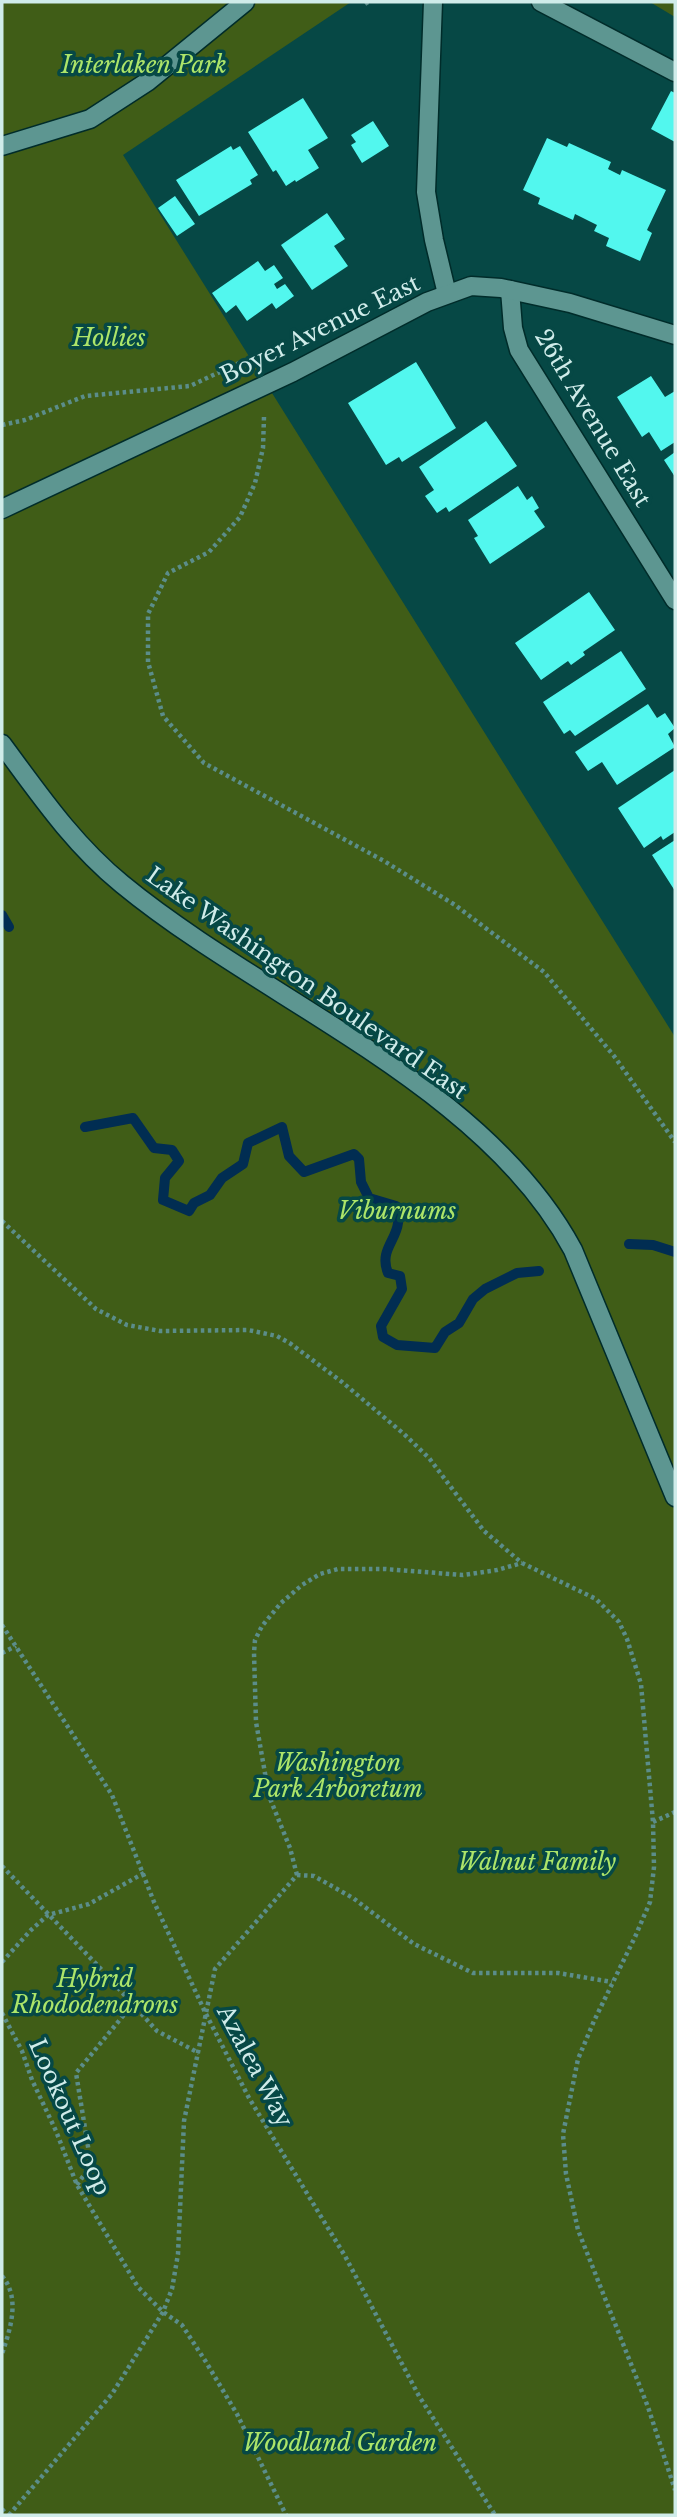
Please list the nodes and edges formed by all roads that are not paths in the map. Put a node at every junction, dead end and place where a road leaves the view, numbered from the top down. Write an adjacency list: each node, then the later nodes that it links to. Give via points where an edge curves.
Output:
1 (245, 2): 5 (street, via 148,82 90,119)
2 (433, 2): 7 (street, via 426,192)
3 (541, 2): 4 (street)
4 (675, 72)
5 (2, 146)
6 (510, 290): 7 (street, Boyer Avenue East, via 471,286); 8 (street, Boyer Avenue East); 10 (street, 26th Avenue East, via 519,350)
7 (447, 294): 9 (street, Boyer Avenue East)
8 (675, 335)
9 (2, 509)
10 (675, 600)
11 (2, 744): 12 (street, Lake Washington Boulevard East, via 60,822 122,884 177,926 400,1072 487,1141 520,1174 573,1250)
12 (675, 1497)

